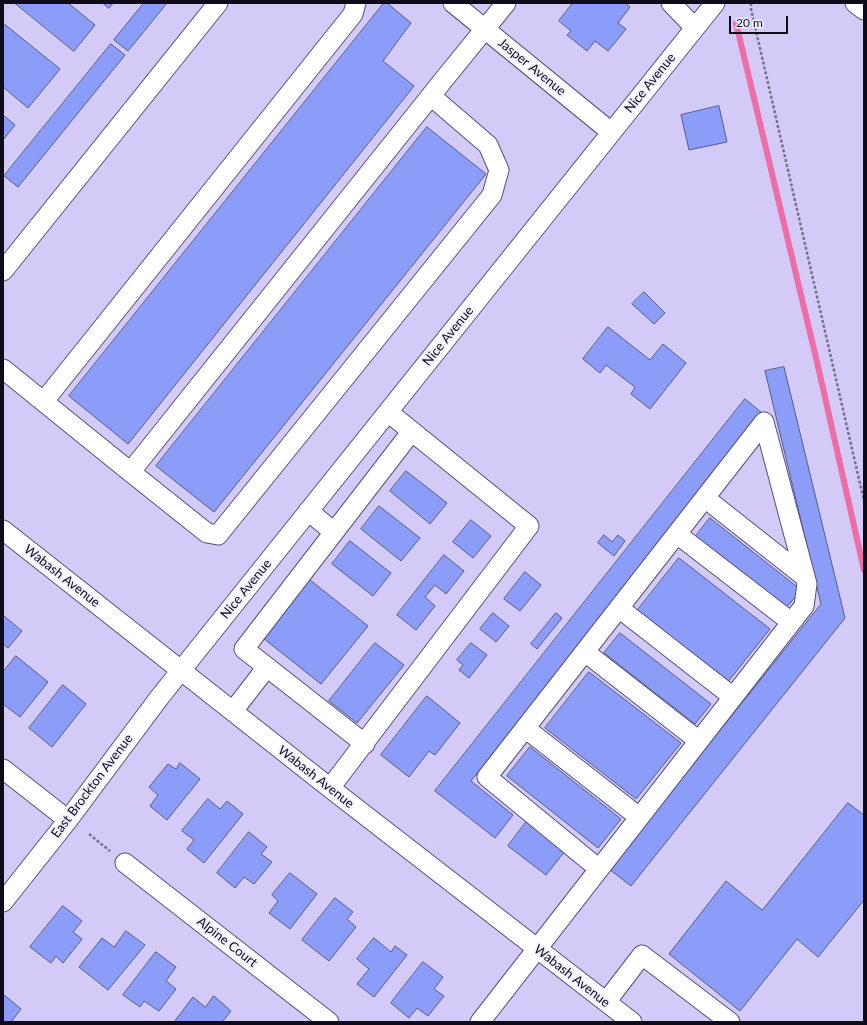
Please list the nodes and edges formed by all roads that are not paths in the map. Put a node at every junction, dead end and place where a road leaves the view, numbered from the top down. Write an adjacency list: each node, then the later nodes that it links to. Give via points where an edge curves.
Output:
1 (218, 3): 13 (street)
2 (356, 3): 15 (street, via 353,14)
3 (453, 3): 10 (street, Jasper Avenue)
4 (506, 3): 10 (street)
5 (671, 3): 9 (street)
6 (715, 3): 9 (street, Nice Avenue)
7 (855, 3): 8 (street)
8 (864, 10)
9 (695, 28): 12 (street, Nice Avenue)
10 (484, 29): 11 (street); 12 (street, Jasper Avenue)
11 (431, 96): 18 (street, via 132,470); 18 (street, via 488,145 499,170 492,195 218,535 207,533)
12 (611, 132): 16 (street, Nice Avenue)
13 (3, 271)
14 (3, 369): 15 (street)
15 (44, 401): 18 (street)
16 (388, 412): 17 (street); 20 (street, Nice Avenue)
17 (412, 431): 22 (street); 34 (street, via 529,526)
18 (128, 470)
19 (705, 498): 23 (street); 24 (street); 24 (street, via 764,422)
20 (308, 511): 22 (street); 29 (street, Nice Avenue)
21 (3, 530): 29 (street, Wabash Avenue)
22 (334, 532): 28 (street, via 244,649)
23 (677, 534): 25 (street); 26 (street)
24 (805, 576): 26 (street, via 807,584 804,606)
25 (619, 608): 27 (street); 30 (street)
26 (791, 622): 30 (street)
27 (585, 652): 32 (street); 33 (street)
28 (267, 667): 31 (street); 34 (street)
29 (181, 670): 31 (street, Wabash Avenue); 38 (street, East Brockton Avenue)
30 (733, 697): 33 (street)
31 (233, 711): 36 (street, Wabash Avenue)
32 (525, 728): 37 (street); 40 (street, via 487,778)
33 (699, 741): 37 (street)
34 (364, 744): 36 (street)
35 (3, 769): 38 (street)
36 (330, 788): 42 (street, Wabash Avenue)
37 (639, 817): 40 (street)
38 (68, 820): 41 (street, East Brockton Avenue)
39 (125, 863): 44 (street, Alpine Court)
40 (599, 869): 42 (street)
41 (3, 902)
42 (537, 948): 43 (street, Wabash Avenue); 45 (street)
43 (606, 1002): 46 (street, Wabash Avenue); 47 (street, via 642,955)
44 (329, 1022)
45 (480, 1022)
46 (632, 1022)
47 (730, 1022)

